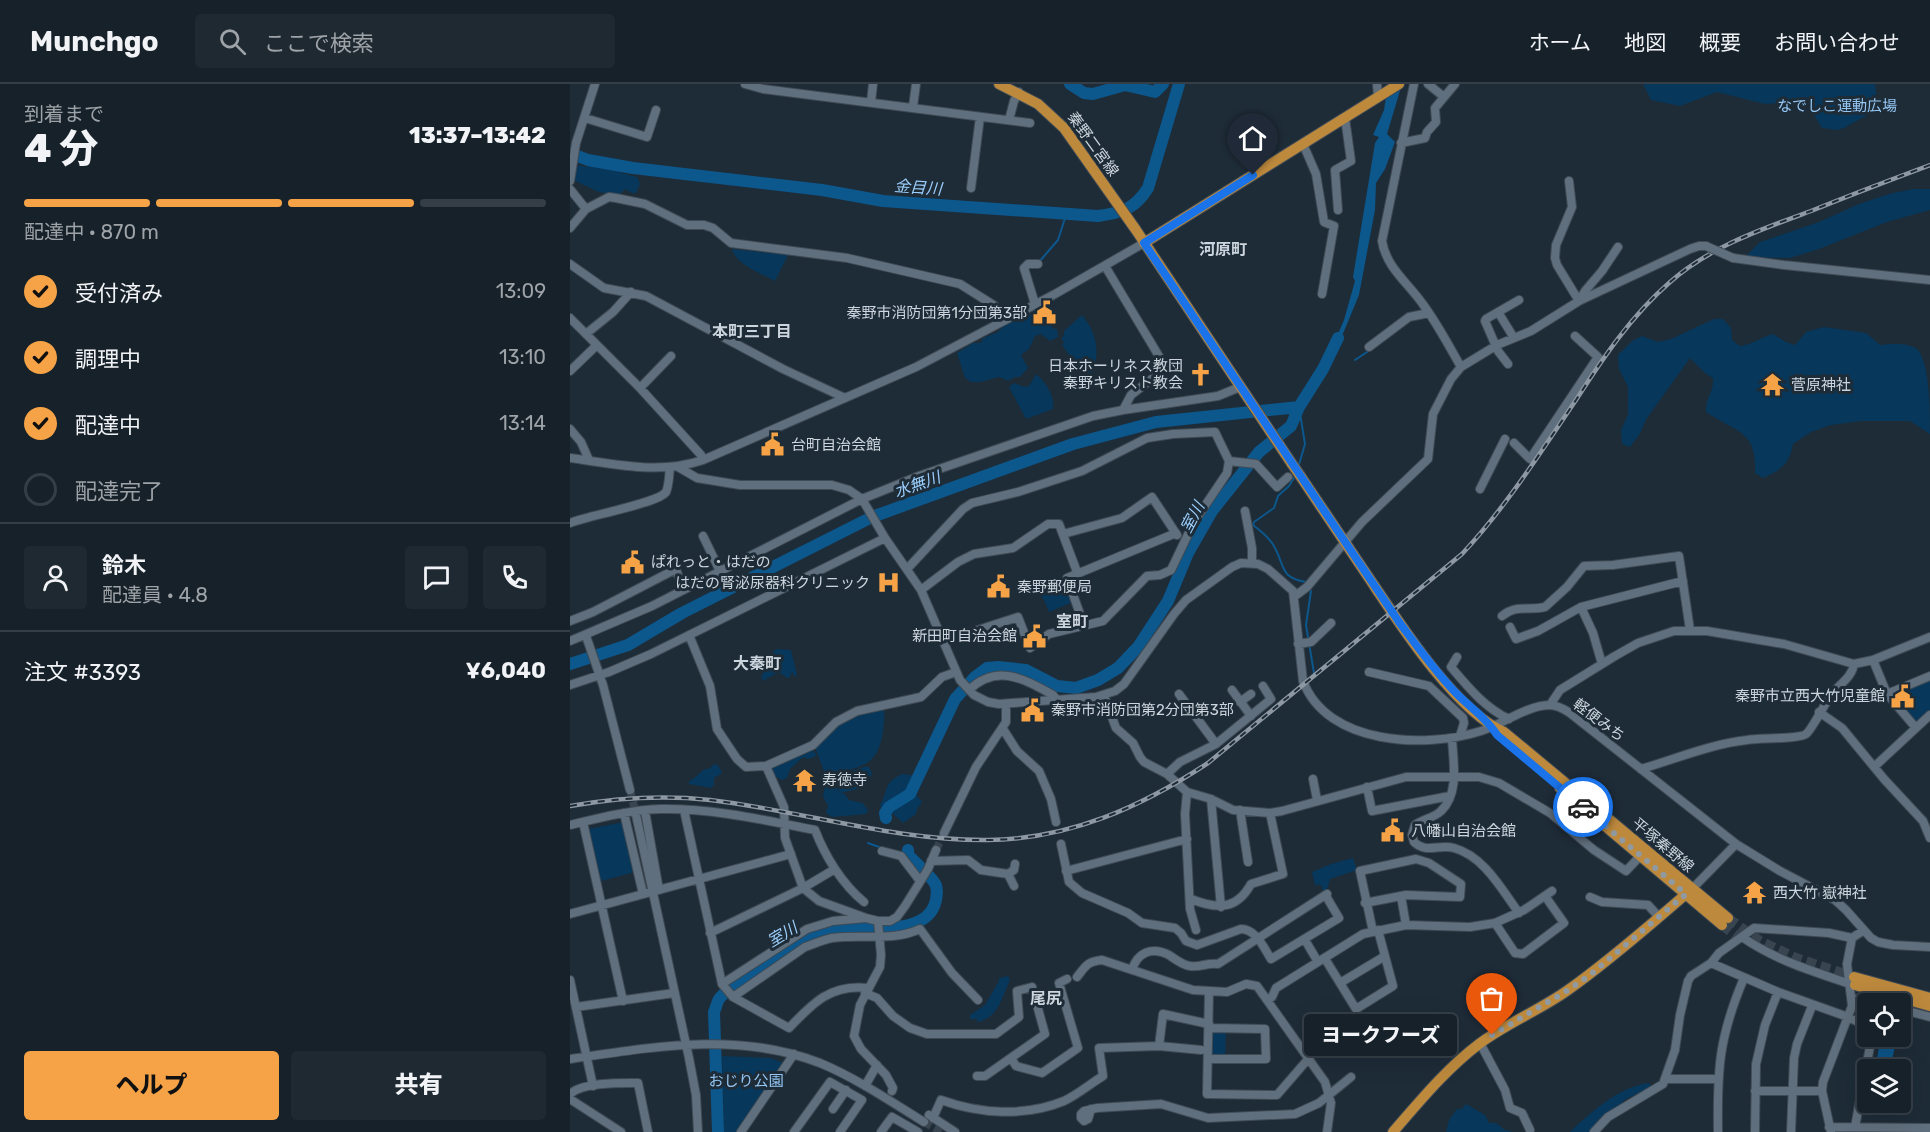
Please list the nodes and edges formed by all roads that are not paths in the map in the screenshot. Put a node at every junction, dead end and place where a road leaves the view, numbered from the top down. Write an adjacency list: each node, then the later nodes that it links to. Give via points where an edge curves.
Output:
1 (595, 84): 17 (street)
2 (745, 84): 13 (street)
3 (873, 84): 13 (street)
4 (916, 84): 14 (street)
5 (999, 84): 10 (main road, 秦野二宮線)
6 (1399, 84): 11 (main road)
7 (1414, 84): 21 (street)
8 (1428, 84): 12 (street)
9 (1455, 84): 12 (street)
10 (1019, 92): 19 (street); 30 (main road, 秦野二宮線, via 1055,117)
11 (1379, 92): 18 (main road)
12 (1444, 97): 21 (street, via 1435,108 1436,122 1425,138)
13 (871, 102): 14 (street)
14 (913, 107): 16 (street)
15 (656, 110): 17 (street, via 647,137)
16 (980, 117): 19 (street); 25 (street)
17 (585, 118): 23 (street)
18 (1344, 118): 22 (main road); 28 (street, via 1351,161 1335,170)
19 (1010, 120): 20 (street)
20 (1030, 123)
21 (1401, 142): 42 (street, via 1382,241 1392,266)
22 (1303, 144): 30 (main road); 37 (street, via 1316,174 1324,222 1334,226)
23 (570, 180)
24 (1569, 181): 39 (street, via 1572,207 1556,245 1555,258)
25 (971, 188)
26 (570, 189): 27 (street)
27 (585, 210): 29 (street); 44 (street, via 609,197 616,198 645,204 687,225 713,228 731,243 847,258 960,284 995,306)
28 (1338, 210)
29 (570, 228)
30 (1144, 243): 34 (street); 55 (main road)
31 (1618, 247): 39 (street)
32 (570, 264): 36 (street, via 604,288)
33 (1038, 264): 40 (street, via 1024,268)
34 (1105, 266): 40 (street); 58 (street, via 1166,368 1131,394)
35 (1930, 280): 39 (street, bridge, via 1733,258 1706,246 1690,249)
36 (631, 292): 45 (street); 57 (street, via 646,296)
37 (1322, 294)
38 (1519, 300): 41 (street)
39 (1579, 301): 47 (street)
40 (1035, 304): 44 (street)
41 (1498, 312): 47 (street); 49 (street, via 1485,321)
42 (1429, 313): 50 (street, via 1409,317); 53 (street)
43 (570, 318): 45 (street)
44 (1004, 320): 57 (street, via 916,367)
45 (587, 333): 48 (street)
46 (1575, 336): 66 (street, via 1598,357 1530,459 1510,441)
47 (1514, 338): 49 (street)
48 (597, 345): 54 (street); 56 (street)
49 (1497, 345): 52 (street); 53 (street)
50 (1369, 347)
51 (671, 356): 56 (street)
52 (1508, 364)
53 (1461, 367): 75 (street, via 1433,414 1428,459)
54 (570, 371)
55 (1240, 387): 58 (street, via 1218,396); 75 (main road, 平塚秦野線, bridge)
56 (640, 388): 62 (street)
57 (845, 398): 62 (street)
58 (1123, 410): 67 (street, via 1065,425)
59 (570, 429): 61 (street)
60 (570, 458): 61 (street)
61 (589, 460): 64 (street)
62 (703, 460): 64 (street)
63 (1229, 461): 65 (street, via 1256,464 1277,487); 74 (street, via 1224,481); 77 (street, via 1215,432 1147,438 1082,471 972,503)
64 (674, 468): 67 (street, via 697,478 740,485 832,485 849,490); 69 (street, via 661,495)
65 (1288, 477)
66 (1480, 489)
67 (862, 500): 73 (street); 78 (street)
68 (1245, 511): 76 (street)
69 (570, 523)
70 (1176, 532): 71 (street, via 1156,494 1122,518); 74 (street); 79 (street)
71 (1063, 534): 79 (street); 82 (street, via 1059,524 1048,524 1013,548 974,554 958,562)
72 (703, 536): 78 (street)
73 (884, 536): 77 (street); 91 (street)
74 (1184, 541): 88 (street, via 1172,570 1147,576 1103,621)
75 (1345, 542): 83 (street); 121 (main road, 平塚秦野線, via 1427,661)
76 (1252, 562): 83 (street, via 1268,569); 112 (street, via 1232,567 1186,600 1124,684)
77 (907, 569): 82 (street)
78 (720, 571): 81 (street)
79 (1077, 572): 88 (street, via 1067,578)
80 (1683, 581): 84 (street); 85 (street, via 1679,556 1613,566 1588,565 1545,608 1517,608); 90 (street)
81 (683, 590): 86 (street, via 676,569); 93 (street)
82 (921, 590): 95 (street)
83 (1295, 596): 96 (street, 軽便みち)
84 (1581, 607): 89 (street, via 1516,639); 99 (street)
85 (1502, 616)
86 (570, 621)
87 (1331, 623): 96 (street)
88 (1084, 625): 95 (street, via 1049,634 1030,648 1018,617)
89 (1510, 627)
90 (1690, 630): 99 (street, via 1655,636); 100 (street, via 1784,644)
91 (689, 635): 101 (street, via 634,662); 126 (street, via 710,686 720,734 743,766)
92 (1930, 637): 98 (street)
93 (587, 638): 94 (street); 101 (street)
94 (570, 641)
95 (944, 641): 103 (street)
96 (1305, 643): 124 (street, 軽便みち, via 1303,681 1308,695 1338,721 1396,740)
97 (1456, 657): 120 (street, via 1451,667 1462,680 1493,711)
98 (1873, 660): 100 (street); 111 (street)
99 (1602, 664): 116 (street, via 1560,690)
100 (1854, 664): 117 (street, via 1853,672)
101 (599, 672): 105 (street); 133 (street)
102 (1369, 672): 124 (street, via 1429,686 1463,718)
103 (958, 676): 107 (street); 126 (street, via 942,678 921,697 866,707 836,722 813,745)
104 (1930, 676): 111 (street)
105 (570, 685)
106 (1263, 687): 119 (street, via 1271,699)
107 (969, 690): 113 (street, via 984,679 1013,676); 115 (street, via 988,702)
108 (1232, 690): 114 (street)
109 (1179, 694): 125 (street)
110 (1251, 694): 114 (street)
111 (1887, 694): 122 (street)
112 (1104, 696): 113 (street); 129 (street, via 1116,728 1133,743 1144,762)
113 (1057, 700): 115 (street)
114 (1240, 702): 119 (street)
115 (1006, 704): 123 (street)
116 (1550, 705): 120 (street, 軽便みち); 128 (street, 軽便みち, via 1570,713)
117 (1819, 712): 127 (street, via 1842,728); 128 (street, via 1811,729 1802,736 1742,740)
118 (1930, 715): 122 (street)
119 (1251, 716): 125 (street)
120 (1509, 719): 121 (street, 軽便みち)
121 (1492, 726): 124 (street, 軽便みち); 155 (main road, 平塚秦野線, via 1497,735)
122 (1916, 728): 127 (street)
123 (1003, 729): 145 (street, via 1017,751 1039,771); 148 (street, via 976,767)
124 (1456, 737): 130 (street)
125 (1216, 744): 129 (street, via 1179,762)
126 (766, 766): 146 (street, via 784,807)
127 (1874, 767): 149 (street, via 1923,821)
128 (1641, 769): 152 (street, 軽便みち)
129 (1167, 774): 134 (street)
130 (1454, 777): 132 (street, via 1406,777); 135 (street); 155 (street, via 1479,777 1499,783 1550,813 1626,871)
131 (1313, 779): 137 (street)
132 (1367, 787): 135 (street, via 1372,811); 137 (street)
133 (630, 790)
134 (1187, 792): 136 (street); 150 (street)
135 (1450, 796): 177 (street, via 1439,812 1415,825 1414,842 1425,849 1456,848 1481,864)
136 (1210, 799): 139 (street); 176 (street)
137 (1317, 800): 142 (street)
138 (684, 810): 140 (street); 146 (street); 163 (street)
139 (1240, 810): 142 (street); 157 (street)
140 (645, 811): 141 (street); 167 (street)
141 (624, 813): 144 (street); 169 (street)
142 (1270, 813): 176 (street, via 1283,874 1251,884 1246,894)
143 (636, 815): 167 (street)
144 (583, 822): 147 (street); 175 (street)
145 (1056, 822)
146 (785, 824): 156 (street); 160 (street, via 815,830)
147 (570, 825)
148 (944, 833)
149 (1930, 838)
150 (1187, 839): 161 (street); 172 (street)
151 (1061, 844): 161 (street)
152 (1736, 844): 168 (street); 187 (street, 軽便みち, via 1835,900)
153 (936, 850): 159 (street)
154 (882, 851): 164 (street, via 901,856)
155 (1643, 853): 168 (main road, 平塚秦野線)
156 (790, 854): 163 (street); 166 (street)
157 (1248, 862)
158 (1016, 864): 162 (street)
159 (930, 865): 162 (street, via 968,860 981,870); 164 (street)
160 (836, 869): 166 (street); 173 (street)
161 (1066, 871): 192 (street, via 1068,881 1082,893 1142,923 1175,928 1192,944 1241,929 1251,931)
162 (1008, 874): 165 (street)
163 (699, 879): 167 (street); 188 (street)
164 (921, 880): 181 (street, via 897,917)
165 (1014, 886)
166 (803, 888): 180 (street, via 819,901); 188 (street)
167 (656, 891): 169 (street); 209 (street)
168 (1689, 892): 179 (main road); 182 (main road)
169 (643, 894): 175 (street)
170 (1401, 896): 174 (street); 174 (street, via 1460,897 1461,884 1429,863 1404,861 1360,871); 184 (street)
171 (1590, 897): 179 (street, via 1602,902 1648,905)
172 (1191, 899): 176 (street); 186 (street)
173 (864, 902)
174 (1365, 903): 185 (street)
175 (602, 905): 178 (street); 214 (street)
176 (1221, 907)
177 (1519, 913): 183 (street); 183 (street, via 1548,893 1564,923 1523,954 1515,953)
178 (570, 914)
179 (1659, 917): 226 (main road, via 1590,975)
180 (866, 918): 181 (street); 205 (street, via 833,921 807,929)
181 (878, 921): 189 (street)
182 (1725, 922)
183 (1495, 923): 184 (street, via 1470,927)
184 (1406, 925): 185 (street)
185 (1375, 928): 195 (street); 196 (street)
186 (1196, 930)
187 (1864, 930): 191 (street); 194 (street, 軽便みち, via 1885,945)
188 (710, 933): 205 (street)
189 (880, 936): 206 (street, via 879,967); 210 (street, via 832,938 805,947); 215 (street, via 910,934 920,929 952,973)
190 (1742, 937): 191 (street, via 1754,928); 197 (street); 203 (street, via 1794,966)
191 (1852, 938): 203 (street, via 1847,958)
192 (1258, 939): 193 (street, via 1271,959); 193 (street, via 1327,895 1339,918); 198 (street, via 1218,964 1190,966 1168,955 1150,952 1135,960)
193 (1305, 940): 196 (street)
194 (1930, 947)
195 (1385, 956): 204 (street); 204 (street, via 1393,986 1356,1010)
196 (1323, 962): 204 (street); 216 (street, via 1276,988)
197 (1711, 963): 200 (street); 239 (street, via 1689,981)
198 (1132, 970): 199 (street, via 1102,960 1082,968); 207 (street, via 1179,987)
199 (1077, 977)
200 (1744, 978): 208 (street); 240 (street, via 1725,1028)
201 (1066, 979): 232 (street, via 1059,983 1078,1048 1042,1073 1016,1066)
202 (570, 980): 219 (street)
203 (1853, 982): 211 (main road); 212 (street); 218 (main road)
204 (1340, 983)
205 (723, 984): 210 (street)
206 (866, 991): 210 (street, via 830,992 811,1004 789,1028); 232 (street, via 910,1028 927,1034 996,1034 1019,1017 1017,991 1032,987 1045,1034); 236 (street, via 854,1036)
207 (1209, 991): 216 (street, via 1232,991 1249,984 1257,986); 224 (street)
208 (1778, 992): 217 (street); 246 (street, via 1761,1039)
209 (674, 993): 214 (street); 225 (street)
210 (732, 996)
211 (1930, 998)
212 (1852, 999): 213 (street); 221 (street)
213 (1857, 999)
214 (622, 1000): 219 (street)
215 (978, 1000)
216 (1267, 1000): 233 (street)
217 (1812, 1006): 221 (street); 244 (street, via 1795,1051)
218 (1930, 1006)
219 (576, 1007): 231 (street)
220 (1911, 1012): 222 (street)
221 (1848, 1017): 223 (street); 247 (street)
222 (1930, 1017)
223 (1857, 1022)
224 (1209, 1026): 227 (street, via 1163,1014); 235 (street); 235 (street, via 1265,1029 1266,1059)
225 (686, 1043): 230 (street, via 758,1047); 231 (street); 260 (street)
226 (1480, 1043): 256 (street, via 1505,1090 1510,1108 1522,1113); 268 (main road, via 1430,1089)
227 (1159, 1046): 229 (street); 253 (street, via 1099,1048 1103,1076 1066,1100 1043,1108 1009,1112 971,1110 941,1101)
228 (1870, 1047): 254 (street)
229 (1201, 1050)
230 (794, 1054): 242 (street); 261 (street)
231 (587, 1057): 234 (street); 241 (street)
232 (1011, 1058): 237 (street, via 985,1076)
233 (1309, 1058): 235 (street, via 1277,1095 1207,1094); 248 (street)
234 (570, 1059)
235 (1209, 1059)
236 (877, 1065): 242 (street); 245 (street)
237 (977, 1076)
238 (1351, 1077): 248 (street)
239 (1665, 1079): 240 (street); 269 (street, via 1664,1084 1608,1117)
240 (1717, 1079): 270 (street)
241 (592, 1086): 249 (street); 259 (street, via 638,1083)
242 (865, 1086): 253 (street)
243 (846, 1090): 251 (street); 262 (street, via 830,1082); 263 (street, via 862,1100)
244 (1792, 1090): 246 (street); 247 (street); 272 (street)
245 (892, 1091)
246 (1755, 1091): 271 (street)
247 (1822, 1091): 257 (street)
248 (1330, 1093): 252 (street, via 1319,1104 1295,1114 1208,1118 1161,1104); 267 (street)
249 (570, 1094)
250 (570, 1099): 258 (street)
251 (832, 1108)
252 (1091, 1109)
253 (929, 1118): 266 (street)
254 (1855, 1127): 255 (street); 257 (street)
255 (1930, 1128)
256 (1531, 1130)
257 (1830, 1130)
258 (621, 1132)
259 (648, 1132)
260 (698, 1132)
261 (741, 1132)
262 (794, 1132)
263 (840, 1132)
264 (881, 1132): 265 (street, via 892,1117)
265 (918, 1132)
266 (952, 1132)
267 (1327, 1132)
268 (1393, 1132)
269 (1594, 1132)
270 (1718, 1132)
271 (1755, 1132)
272 (1791, 1132)

